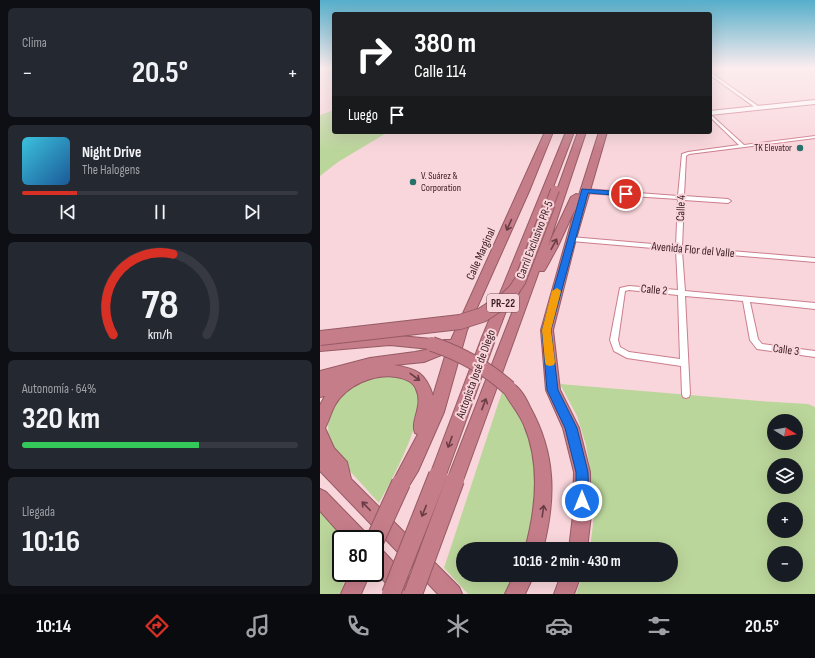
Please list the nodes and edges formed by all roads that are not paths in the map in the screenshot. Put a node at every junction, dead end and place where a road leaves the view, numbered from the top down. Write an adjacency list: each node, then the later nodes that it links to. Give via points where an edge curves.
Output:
1 (741, 96): 3 (street)
2 (815, 102): 3 (street)
3 (757, 107): 4 (street)
4 (712, 114)
5 (712, 116): 13 (street)
6 (548, 134): 15 (highway, Calle Marginal)
7 (552, 134): 15 (street, Calle Marginal)
8 (575, 134): 27 (highway, Carril Exclusivo PR-5, bridge, via 520,281 512,293 493,309 460,322)
9 (575, 134): 22 (highway, Autopista José de Diego / PR-22)
10 (575, 134): 38 (highway, Autopista José de Diego / PR-22, one-way to 38, via 488,340)
11 (604, 134): 14 (highway)
12 (815, 137): 13 (street, Calle 4)
13 (742, 146): 17 (street, Calle 4, via 688,153 684,156)
14 (597, 151): 16 (highway); 22 (highway, one-way to 14, via 553,246 573,206 589,163)
15 (525, 190): 26 (highway, Calle Marginal, one-way to 26)
16 (585, 191): 17 (street); 19 (highway)
17 (681, 198): 18 (street); 20 (street, Calle 4)
18 (728, 201)
19 (571, 239): 20 (street, Avenida Flor del Valle); 45 (highway, via 547,330 553,390 571,428 582,472)
20 (679, 248): 21 (street, Avenida Flor del Valle); 23 (street, Calle 4)
21 (815, 260)
22 (527, 290): 38 (highway, Autopista José de Diego / PR-22, one-way to 22)
23 (681, 293): 24 (street, Calle 2); 30 (street, Calle 4); 30 (street, Calle 2, via 629,288 622,290 614,340 617,349 627,355)
24 (746, 299): 25 (street, Calle 2); 29 (street, Calle 3, via 754,340 760,347)
25 (815, 306)
26 (461, 330): 31 (highway, via 443,349 428,356 376,362); 40 (highway, via 436,412 412,466)
27 (320, 338)
28 (320, 346): 44 (highway, one-way to 28, bridge, via 545,494 542,457 536,434 518,398 491,372 470,359 432,344 414,341 388,340)
29 (815, 354)
30 (685, 363): 34 (street, Calle 4)
31 (354, 368): 32 (highway); 33 (highway)
32 (320, 376)
33 (320, 391)
34 (686, 394)
35 (320, 423): 40 (highway, one-way to 40, via 323,411 332,397 357,377 390,369 414,375 424,386 428,404 423,424 405,464)
36 (320, 433): 39 (highway, via 328,453 341,468)
37 (320, 459): 39 (highway)
38 (447, 477): 50 (highway, Autopista José de Diego / PR-22, one-way to 50, bridge); 52 (highway, Autopista José de Diego / PR-22, bridge)
39 (342, 482): 53 (highway, one-way to 39)
40 (401, 483): 43 (highway, bridge)
41 (320, 498): 42 (highway)
42 (350, 530)
43 (380, 530)
44 (536, 542)
45 (579, 542)
46 (384, 567): 51 (highway)
47 (356, 582): 49 (highway)
48 (568, 582): 54 (highway)
49 (351, 594)
50 (391, 594)
51 (410, 594)
52 (414, 594)
53 (452, 594)
54 (564, 594)

